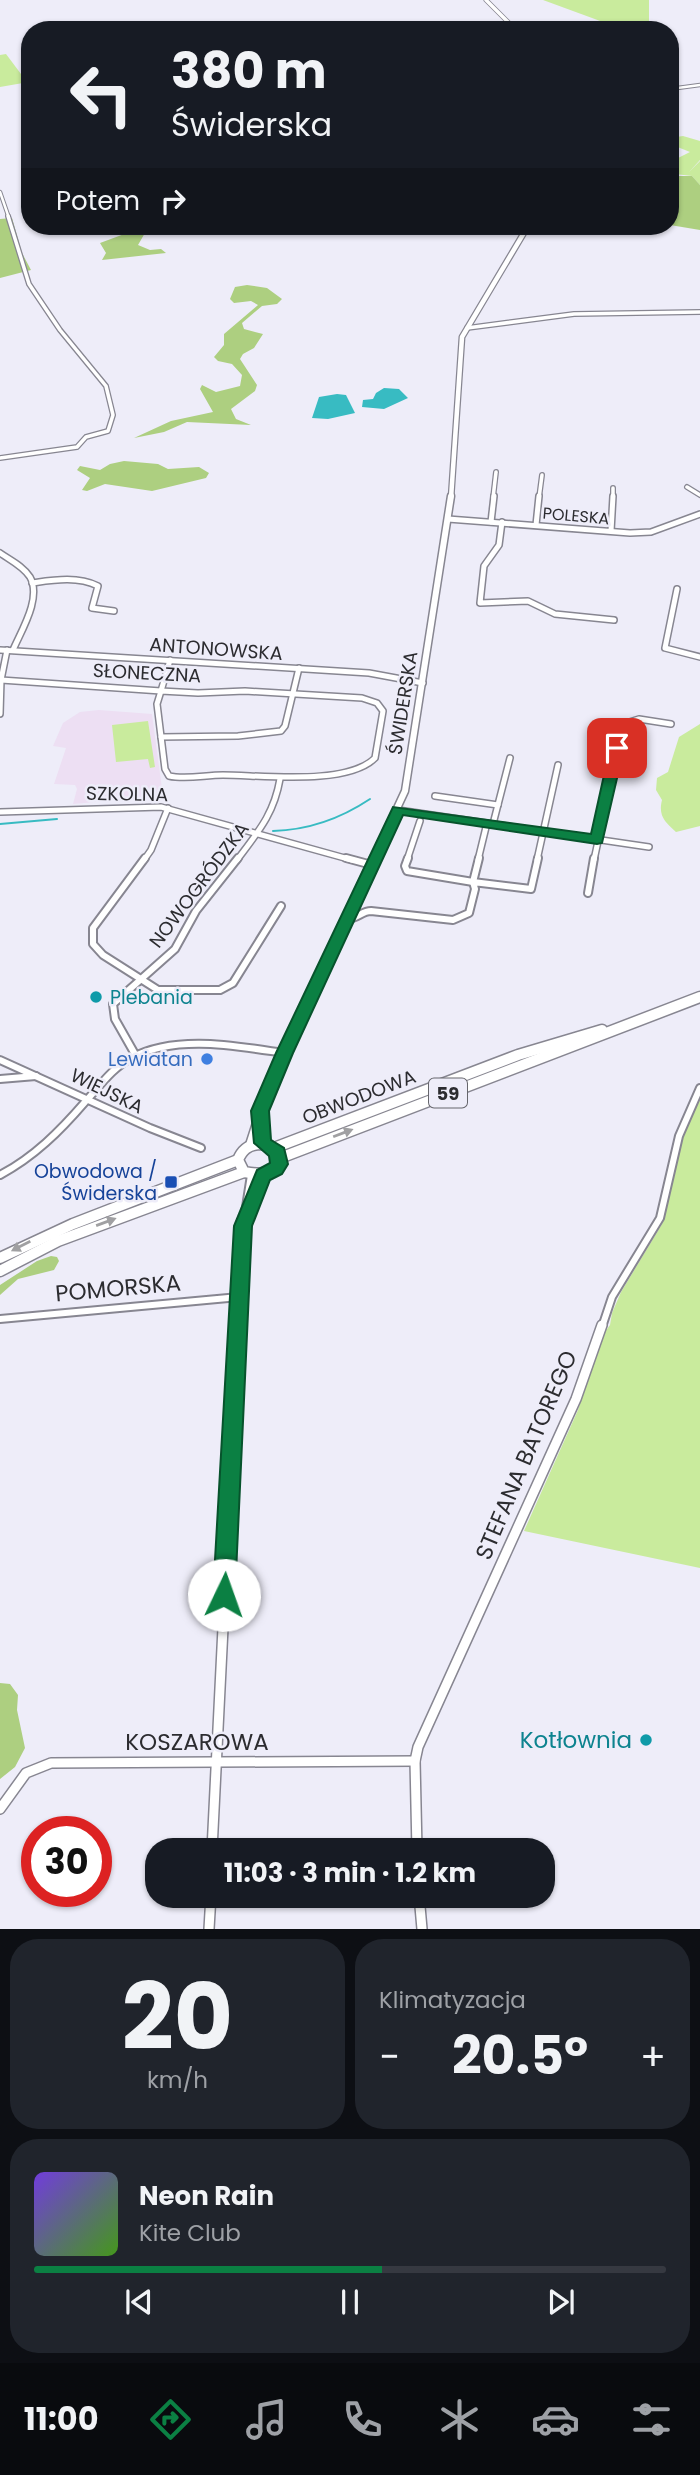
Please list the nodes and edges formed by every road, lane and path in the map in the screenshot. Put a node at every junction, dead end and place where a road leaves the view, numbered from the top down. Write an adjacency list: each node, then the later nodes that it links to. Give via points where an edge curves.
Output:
1 (486, 0): 2 (street)
2 (506, 21)
3 (700, 85): 4 (street)
4 (679, 88)
5 (0, 192): 9 (street, via 24,273 36,297 110,397 112,423 108,431 86,437 77,447)
6 (522, 235): 8 (street, ŚWIDERSKA)
7 (700, 312): 8 (street, via 568,315)
8 (467, 328): 16 (street, ŚWIDERSKA, via 459,349)
9 (0, 458)
10 (496, 472): 17 (street)
11 (542, 475): 19 (street)
12 (687, 487): 14 (street)
13 (613, 488): 20 (street)
14 (700, 495)
15 (700, 514): 20 (street, POLESKA, via 651,532)
16 (448, 519): 17 (street, POLESKA); 32 (street, ŚWIDERSKA)
17 (491, 522): 18 (street, POLESKA)
18 (502, 522): 19 (street, POLESKA); 25 (street, via 499,545 484,566 480,603 528,601 555,614)
19 (536, 525): 20 (street, POLESKA)
20 (611, 531)
21 (0, 553): 22 (street)
22 (32, 583): 24 (street, via 81,580 98,586 92,608); 27 (street, via 30,605)
23 (677, 589): 28 (street, via 665,648)
24 (114, 611)
25 (614, 620)
26 (0, 650): 27 (street, ANTONOWSKA)
27 (10, 650): 29 (street, ANTONOWSKA); 31 (street)
28 (700, 657)
29 (170, 660): 30 (street, ANTONOWSKA); 33 (street)
30 (299, 668): 32 (street, ANTONOWSKA, via 382,674); 34 (street)
31 (1, 680): 33 (street, SŁONECZNA); 35 (street)
32 (423, 683): 44 (street, ŚWIDERSKA)
33 (160, 690): 34 (street, SŁONECZNA); 37 (street)
34 (291, 694): 37 (street, via 281,731); 40 (street, SŁONECZNA, via 362,698 377,703 383,714 371,764 357,770)
35 (0, 714)
36 (671, 724): 50 (street, via 639,719 623,724)
37 (161, 737): 40 (street, via 166,772 173,778)
38 (510, 758): 42 (street)
39 (558, 765): 48 (street)
40 (280, 779): 49 (street, NOWOGRÓDZKA, via 276,802)
41 (435, 796): 42 (street)
42 (498, 805): 47 (street)
43 (168, 808): 45 (street, SZKOLNA); 49 (street, SZKOLNA); 57 (street, via 151,850 92,934 97,950)
44 (398, 810): 47 (street); 52 (street, ŚWIDERSKA)
45 (0, 813)
46 (420, 821): 53 (street, via 407,871)
47 (490, 824): 48 (street); 53 (street)
48 (542, 832): 50 (street); 53 (street, via 531,888)
49 (258, 834): 52 (street, SZKOLNA); 57 (street, NOWOGRÓDZKA, via 196,911 175,948)
50 (597, 839): 51 (street); 54 (street)
51 (649, 847)
52 (372, 866): 56 (street, ŚWIDERSKA)
53 (473, 882): 56 (street, via 469,913 461,918 366,911)
54 (588, 893)
55 (281, 906): 57 (street, via 233,983 225,988 164,992)
56 (347, 919): 59 (street, ŚWIDERSKA)
57 (141, 979): 60 (street, NOWOGRÓDZKA, via 117,998 112,1008)
58 (700, 998): 70 (main road, OBWODOWA / 59, via 518,1055)
59 (284, 1053): 60 (street, via 199,1045); 66 (street, ŚWIDERSKA)
60 (136, 1056): 65 (street)
61 (0, 1059): 62 (street, WIEJSKA)
62 (38, 1076): 63 (street); 65 (street, WIEJSKA)
63 (0, 1079)
64 (700, 1088): 80 (street, STEFANA BATOREGO, via 679,1136 660,1218 611,1297 576,1399 424,1730)
65 (89, 1098): 69 (street, WIEJSKA, via 150,1130); 73 (street, via 44,1146)
66 (260, 1111): 67 (street, ŚWIDERSKA); 68 (street, ŚWIDERSKA)
67 (263, 1143): 68 (main road); 70 (main road)
68 (250, 1145): 71 (main road)
69 (201, 1149)
70 (277, 1153): 74 (main road, OBWODOWA / 59, via 275,1169)
71 (238, 1160): 72 (main road); 76 (main road, one-way to 76, via 73,1224)
72 (248, 1173): 74 (main road); 75 (street); 77 (main road, one-way to 72, via 58,1241)
73 (0, 1175)
74 (263, 1175): 75 (street)
75 (244, 1219): 78 (street)
76 (0, 1258)
77 (0, 1271)
78 (239, 1297): 79 (street, POMORSKA); 81 (street)
79 (0, 1319)
80 (415, 1761): 81 (street, KOSZAROWA); 84 (street, STEFANA BATOREGO)
81 (216, 1763): 82 (street, KOSZAROWA, via 40,1764 19,1778); 83 (street)
82 (0, 1809)
83 (213, 1838)
84 (417, 1838)
85 (210, 1908): 87 (street)
86 (420, 1908): 88 (street)
87 (209, 1929)
88 (422, 1929)

